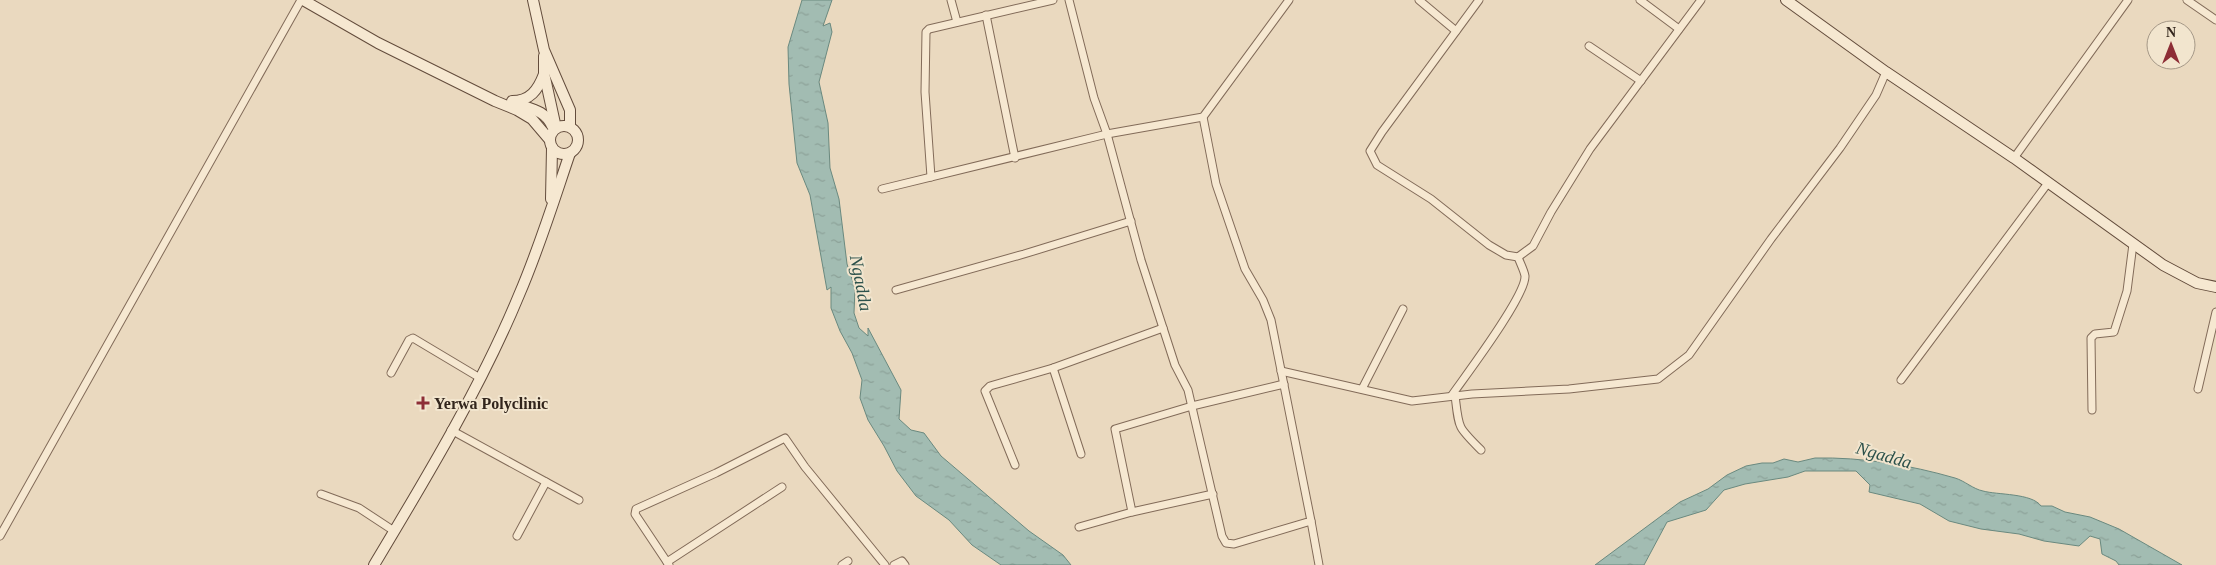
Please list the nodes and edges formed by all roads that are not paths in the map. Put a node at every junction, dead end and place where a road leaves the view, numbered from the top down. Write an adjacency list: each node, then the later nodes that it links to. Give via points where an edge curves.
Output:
1 (302, 0): 24 (street, via 378,43); 69 (street)
2 (533, 0): 20 (street)
3 (951, 0): 16 (street)
4 (1053, 0): 14 (street)
5 (1069, 0): 28 (street, via 1094,98)
6 (1289, 0): 26 (street)
7 (1419, 0): 18 (street)
8 (1479, 0): 18 (street)
9 (1640, 0): 17 (street)
10 (1701, 0): 17 (street)
11 (1786, 0): 21 (street)
12 (2128, 0): 32 (street)
13 (2187, 0): 15 (street)
14 (986, 15): 16 (street); 31 (street)
15 (2216, 20)
16 (957, 22): 33 (street, via 929,29 926,36 925,92)
17 (1679, 30): 23 (street)
18 (1456, 31): 39 (street, via 1370,151 1377,165 1431,199 1489,245 1506,255)
19 (1589, 46): 23 (street)
20 (544, 50): 22 (street); 27 (street, via 570,110)
21 (1886, 72): 32 (street); 53 (street, via 1876,95 1840,148 1689,355 1671,370 1658,379 1568,389)
22 (544, 73): 25 (street, via 532,95); 29 (street)
23 (1641, 81): 39 (street, via 1590,149 1533,246)
24 (495, 102): 25 (street); 29 (street, via 517,110)
25 (510, 102): 29 (street, via 548,117)
26 (1203, 118): 28 (street); 46 (street, via 1216,184 1245,269 1271,320)
27 (570, 127): 29 (street, via 560,126); 30 (street, via 578,140)
28 (1107, 134): 31 (street); 37 (street)
29 (552, 136): 30 (street, via 560,154); 36 (street)
30 (570, 153): 36 (street)
31 (1015, 158): 33 (street)
32 (2014, 158): 34 (street)
33 (932, 177): 35 (street)
34 (2048, 183): 38 (street); 49 (street)
35 (882, 189)
36 (551, 211): 48 (street, via 519,296)
37 (1131, 221): 41 (street); 44 (street)
38 (2133, 244): 40 (street, via 2179,274 2197,283); 55 (street, via 2127,291 2114,332 2095,334 2091,338)
39 (1518, 257): 53 (street, via 1525,276 1522,287 1510,312)
40 (2216, 287)
41 (896, 290)
42 (1403, 309): 51 (street)
43 (2216, 312): 52 (street)
44 (1163, 328): 45 (street); 54 (street)
45 (1053, 368): 58 (street); 59 (street, via 990,386 985,391)
46 (1281, 371): 50 (street); 51 (street)
47 (391, 373): 48 (street, via 413,338)
48 (480, 378): 56 (street)
49 (1901, 380)
50 (1284, 384): 54 (street); 66 (street)
51 (1362, 389): 53 (street, via 1412,400)
52 (2198, 389)
53 (1454, 395): 57 (street, via 1462,431)
54 (1192, 406): 63 (street); 65 (street, via 1115,428)
55 (2092, 410)
56 (451, 430): 60 (street); 68 (street)
57 (1481, 450)
58 (1081, 454)
59 (1015, 465)
60 (546, 482): 64 (street); 70 (street)
61 (782, 486): 71 (street)
62 (321, 494): 68 (street, via 359,508)
63 (1213, 494): 65 (street); 66 (street, via 1226,543 1244,543)
64 (579, 500)
65 (1132, 512): 67 (street)
66 (1311, 521): 76 (street)
67 (1079, 527)
68 (394, 531): 72 (street)
69 (0, 536)
70 (517, 536)
71 (668, 563): 73 (street, via 635,514 636,509 786,438 805,467)
72 (374, 565)
73 (886, 565)
74 (894, 565): 75 (street, via 902,561)
75 (905, 565)
76 (1319, 565)

